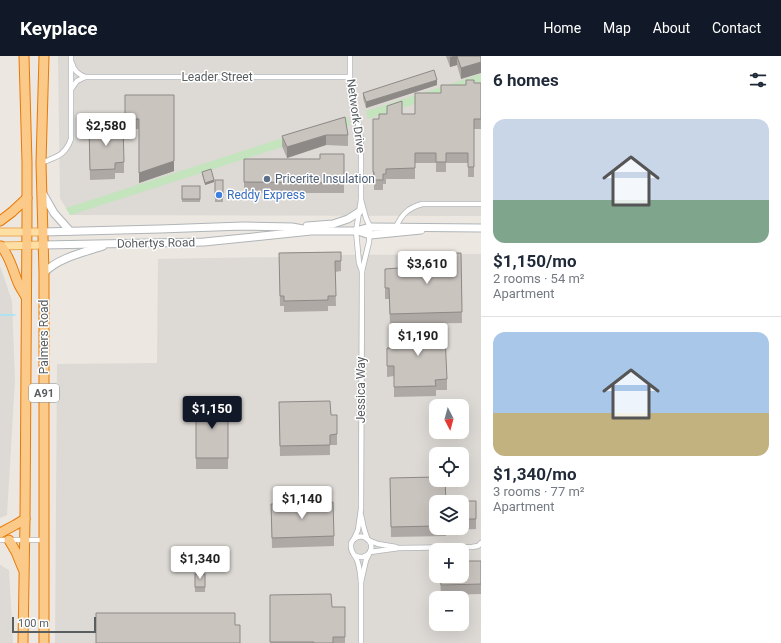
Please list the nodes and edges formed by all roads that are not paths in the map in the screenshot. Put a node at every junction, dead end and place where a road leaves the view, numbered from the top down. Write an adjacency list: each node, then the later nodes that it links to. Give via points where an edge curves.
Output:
1 (24, 56): 11 (highway, Palmers Road / A91)
2 (44, 56): 9 (highway, Palmers Road / A91)
3 (71, 56): 5 (street)
4 (350, 56): 7 (street, Network Drive)
5 (72, 63): 6 (street, via 74,69); 8 (street)
6 (85, 77): 7 (street, Leader Street); 8 (street, via 77,81)
7 (350, 77): 12 (street, Network Drive, via 361,142)
8 (71, 89): 9 (street, via 71,139 68,147 63,153)
9 (41, 163): 10 (highway, Palmers Road / A91)
10 (42, 191): 20 (main road, via 54,213); 26 (highway, Palmers Road / A91)
11 (27, 198): 15 (highway); 25 (highway, Palmers Road / A91)
12 (361, 200): 14 (street, Network Drive); 23 (street, Network Drive)
13 (481, 204): 16 (street, via 417,205 405,212)
14 (359, 212): 17 (main road, via 333,224); 22 (street, Network Drive)
15 (0, 221)
16 (396, 227): 18 (main road, Dohertys Road); 23 (main road, Dohertys Road)
17 (292, 228): 20 (main road, Dohertys Road, via 243,226); 21 (main road, Dohertys Road)
18 (440, 228): 19 (main road, Dohertys Road); 23 (main road, Dohertys Road, via 410,232)
19 (481, 228)
20 (70, 231): 26 (main road, Dohertys Road)
21 (311, 231): 22 (main road, Dohertys Road); 27 (main road, Dohertys Road, via 204,242)
22 (356, 231): 23 (main road, Dohertys Road); 31 (street, Jessica Way)
23 (370, 231): 31 (street, Jessica Way)
24 (0, 232): 25 (main road, Dohertys Road)
25 (27, 232): 26 (main road, Dohertys Road); 30 (highway, Palmers Road / A91)
26 (43, 232): 28 (highway, Palmers Road / A91)
27 (111, 243): 28 (main road, Dohertys Road); 32 (main road, via 58,262)
28 (43, 245): 30 (main road, Dohertys Road); 32 (highway, Palmers Road / A91)
29 (0, 246): 30 (main road, Dohertys Road); 33 (highway, via 10,260)
30 (27, 246): 33 (highway, Palmers Road / A91)
31 (362, 271): 34 (street, Jessica Way)
32 (44, 273): 41 (highway, Palmers Road / A91)
33 (27, 298): 35 (highway, Palmers Road / A91)
34 (361, 509): 37 (street, Jessica Way); 38 (street, Jessica Way)
35 (25, 519): 36 (highway); 40 (highway, Palmers Road / A91)
36 (0, 533)
37 (354, 539): 38 (street); 45 (street, via 350,547)
38 (368, 539): 43 (street, via 378,544); 44 (street, via 371,546)
39 (4, 540): 40 (street); 46 (highway, via 16,552)
40 (25, 540): 41 (street); 46 (highway, Palmers Road / A91)
41 (44, 540): 49 (highway, Palmers Road / A91)
42 (481, 543): 43 (street, via 472,547)
43 (399, 548): 44 (street)
44 (369, 553): 45 (street, via 362,557); 47 (street)
45 (354, 555): 47 (street, via 359,565)
46 (24, 574): 48 (highway, Palmers Road / A91)
47 (361, 582): 50 (street)
48 (23, 643)
49 (44, 643)
50 (361, 643)

